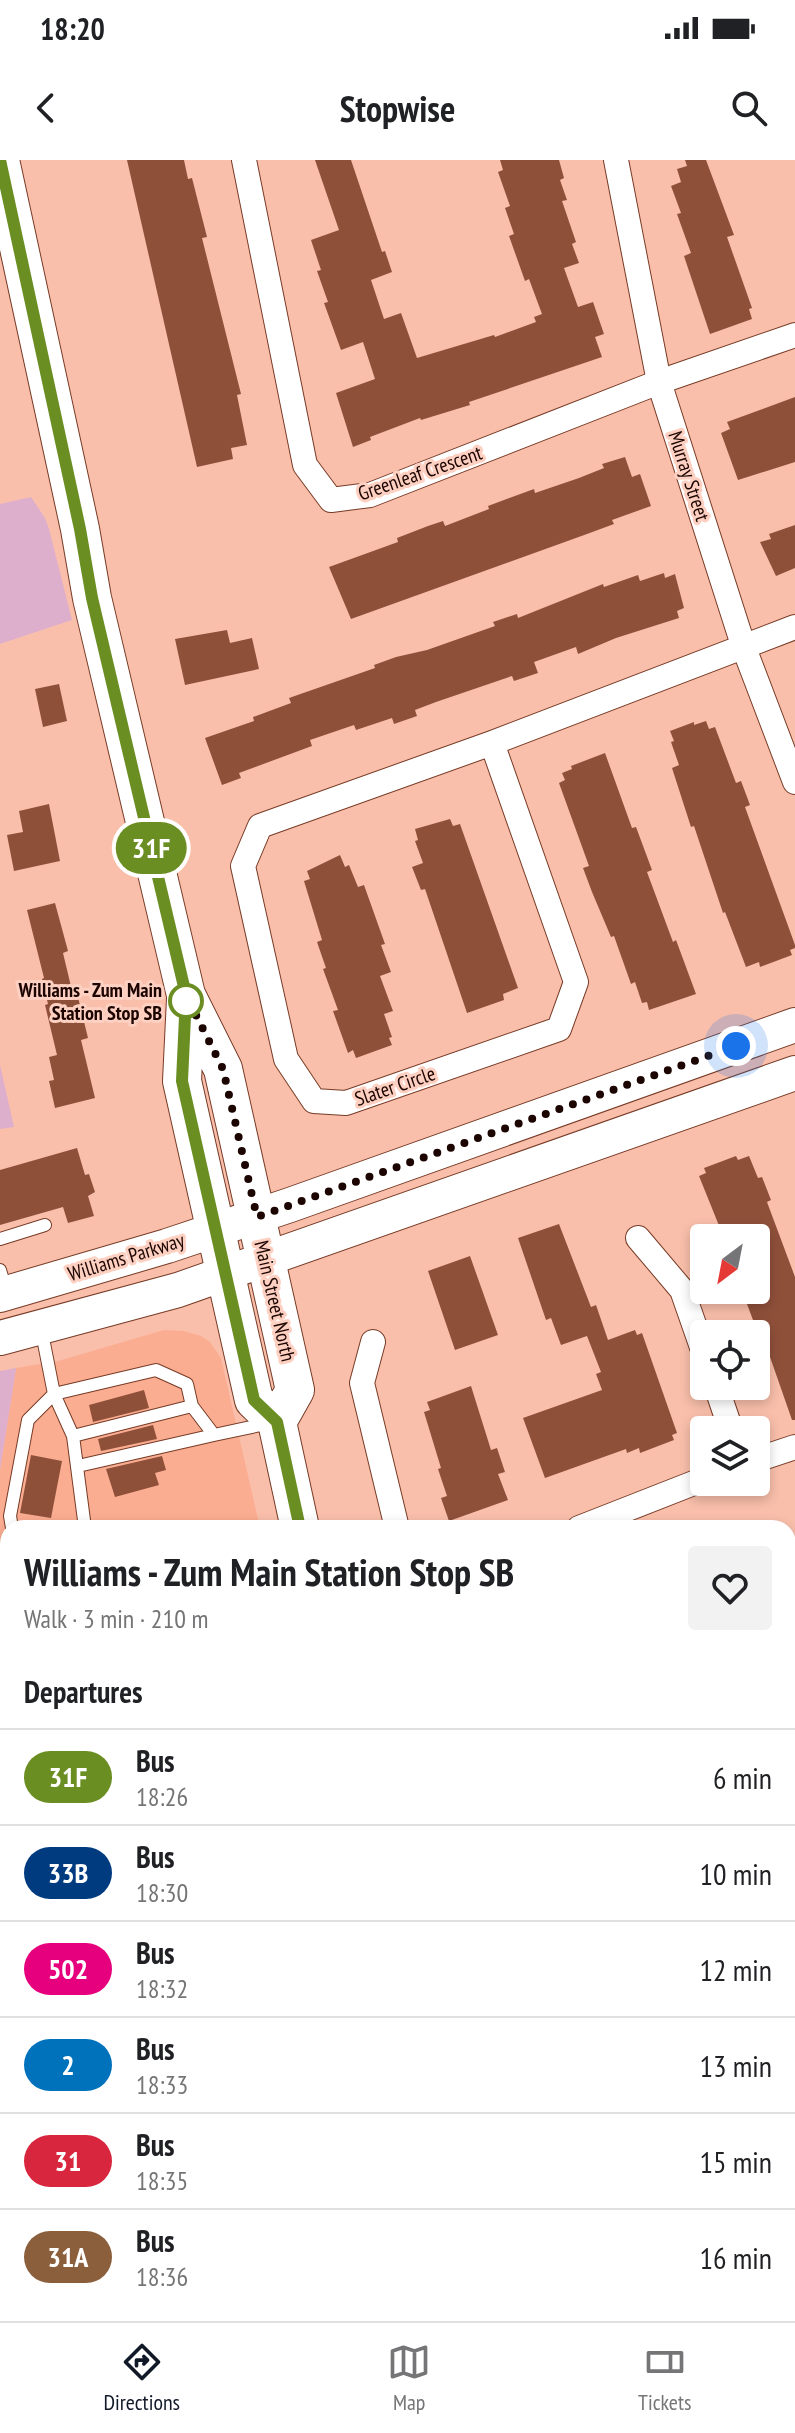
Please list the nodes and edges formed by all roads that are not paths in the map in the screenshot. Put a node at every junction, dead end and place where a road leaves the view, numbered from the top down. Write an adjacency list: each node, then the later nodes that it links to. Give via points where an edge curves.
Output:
1 (0, 160): 10 (main road, Main Street North, via 92,598)
2 (244, 160): 5 (street, Greenleaf Crescent, via 305,465 331,500 370,495)
3 (616, 160): 5 (street, Murray Street)
4 (795, 335): 5 (street)
5 (659, 382): 7 (street, Murray Street)
6 (795, 627): 7 (street, Slater Circle)
7 (744, 648): 8 (street, Slater Circle); 9 (street, Murray Street)
8 (492, 743): 8 (street, Slater Circle, via 260,826 243,866 286,1059 314,1101 346,1103 559,1029 576,982)
9 (795, 782)
10 (186, 995): 13 (main road, Main Street North, via 223,1069); 15 (main road, Main Street North, via 182,1081)
11 (795, 1025): 13 (main road, Williams Parkway)
12 (795, 1073): 18 (main road)
13 (257, 1217): 15 (main road, Williams Parkway); 18 (main road, Main Street North)
14 (45, 1225): 17 (lane)
15 (215, 1230): 19 (main road, Main Street North); 20 (main road, Williams Parkway)
16 (638, 1238): 21 (street, via 682,1290)
17 (0, 1239)
18 (266, 1260): 19 (main road); 27 (main road, Main Street North, via 295,1390)
19 (225, 1274): 22 (main road); 27 (main road, Main Street North, via 254,1400)
20 (2, 1286)
21 (692, 1320)
22 (41, 1328): 23 (main road); 25 (lane)
23 (0, 1338)
24 (373, 1342): 37 (street, via 362,1383)
25 (54, 1394): 26 (lane, via 156,1370 187,1384); 29 (lane); 34 (lane, via 28,1420)
26 (192, 1406): 28 (lane); 29 (lane)
27 (277, 1422): 28 (lane); 36 (main road, Main Street North)
28 (214, 1435): 32 (lane)
29 (73, 1436): 32 (lane)
30 (795, 1447): 31 (street)
31 (770, 1455)
32 (78, 1466): 35 (lane)
33 (690, 1484): 38 (street)
34 (11, 1520)
35 (84, 1520)
36 (298, 1520)
37 (395, 1520)
38 (599, 1520)

